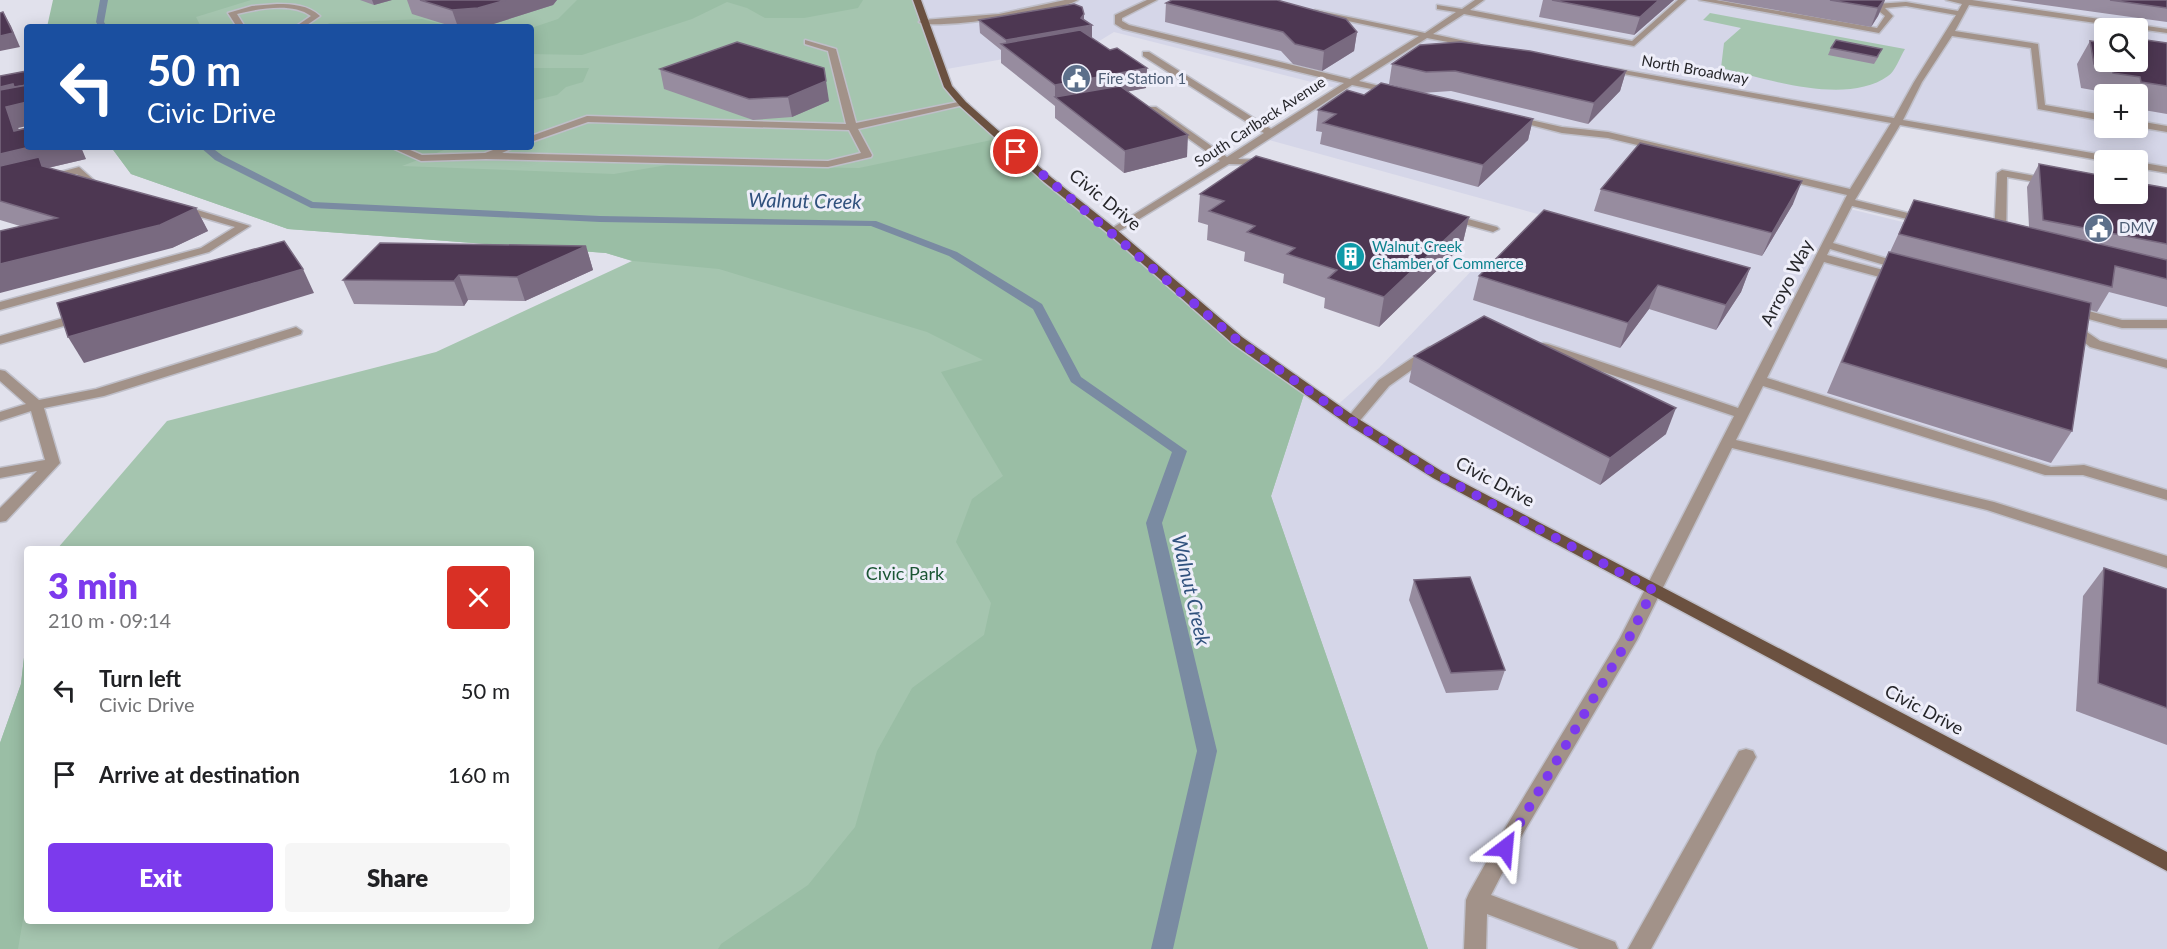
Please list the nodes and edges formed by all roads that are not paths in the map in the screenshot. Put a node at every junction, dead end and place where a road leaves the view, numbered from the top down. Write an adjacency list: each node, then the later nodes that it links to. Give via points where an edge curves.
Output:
1 (917, 0): 13 (main road, Civic Drive)
2 (1074, 0): 13 (street, via 1017,15)
3 (1153, 0): 24 (street, via 1125,13 1118,22)
4 (1480, 0): 11 (street, South Carlback Avenue)
5 (1682, 0): 16 (street, via 1634,44)
6 (1703, 0): 8 (street, via 1880,32 1889,16 1878,6)
7 (1950, 0): 8 (street)
8 (1965, 5): 17 (street); 18 (street, Arroyo Way)
9 (1440, 7): 11 (street)
10 (1310, 10): 19 (street)
11 (1464, 11): 16 (street); 19 (street, South Carlback Avenue)
12 (1535, 17): 16 (street)
13 (923, 22): 26 (main road, Civic Drive, via 948,87)
14 (239, 24): 15 (street, via 232,13 281,2 312,10 316,16)
15 (304, 24)
16 (1527, 24)
17 (2167, 31)
18 (1950, 33): 28 (street, via 2036,46 2041,108); 30 (street, Arroyo Way)
19 (1423, 36): 21 (street); 24 (street, South Carlback Avenue)
20 (808, 42): 32 (street, via 832,49)
21 (1483, 47)
22 (1146, 54): 34 (street)
23 (1595, 68): 30 (street, North Broadway)
24 (1351, 82): 25 (street); 34 (street, South Carlback Avenue)
25 (1398, 93)
26 (963, 104): 32 (street); 52 (main road, Civic Drive)
27 (1153, 109): 40 (street)
28 (2094, 116)
29 (1503, 117): 47 (street, via 1608,135)
30 (1897, 121): 39 (street, North Broadway); 47 (street, Arroyo Way)
31 (2148, 126): 33 (street)
32 (852, 127): 35 (street, via 587,119); 38 (street, via 867,155 828,164)
33 (2167, 129)
34 (1271, 132): 40 (street, South Carlback Avenue)
35 (534, 138)
36 (402, 150): 38 (street, via 421,158)
37 (502, 150): 38 (street)
38 (486, 156)
39 (2094, 156)
40 (1226, 161): 41 (street); 52 (street, South Carlback Avenue)
41 (1276, 166)
42 (2148, 167): 43 (street)
43 (2167, 170)
44 (34, 180): 46 (street, via 79,170 92,184)
45 (2059, 184): 53 (street, via 2002,172)
46 (113, 190)
47 (1850, 198): 50 (street); 54 (street, Arroyo Way)
48 (168, 205): 56 (street, via 244,226 205,250)
49 (1436, 213): 51 (street)
50 (1936, 223)
51 (1493, 229)
52 (1113, 232): 71 (main road, Civic Drive, via 1237,340)
53 (2000, 238)
54 (1824, 251): 55 (street); 67 (street, Arroyo Way)
55 (1917, 276)
56 (0, 306)
57 (2055, 306): 60 (street, via 2122,324)
58 (93, 313): 62 (street)
59 (2062, 323): 65 (street, via 2073,326 2094,344)
60 (2167, 324)
61 (296, 331): 68 (street, via 99,393)
62 (0, 340)
63 (1440, 343): 71 (street, via 1384,383)
64 (1532, 343): 69 (street)
65 (2167, 364)
66 (0, 374): 68 (street)
67 (1759, 380): 69 (street, Arroyo Way); 75 (street, via 2050,472 2084,470)
68 (36, 405): 70 (street); 73 (street)
69 (1742, 414): 72 (street, Arroyo Way)
70 (0, 417)
71 (1352, 421): 78 (main road, Civic Drive, via 1438,475)
72 (1728, 442): 77 (street, via 1987,505); 78 (street, Arroyo Way)
73 (53, 463): 74 (street); 76 (street)
74 (0, 473)
75 (2167, 495)
76 (0, 518)
77 (2167, 562)
78 (1653, 590): 80 (main road, Civic Drive); 81 (street, Arroyo Way)
79 (1746, 757): 84 (street)
80 (2167, 862)
81 (1477, 900): 82 (street); 83 (street)
82 (1475, 949)
83 (1607, 949)
84 (1639, 949)

